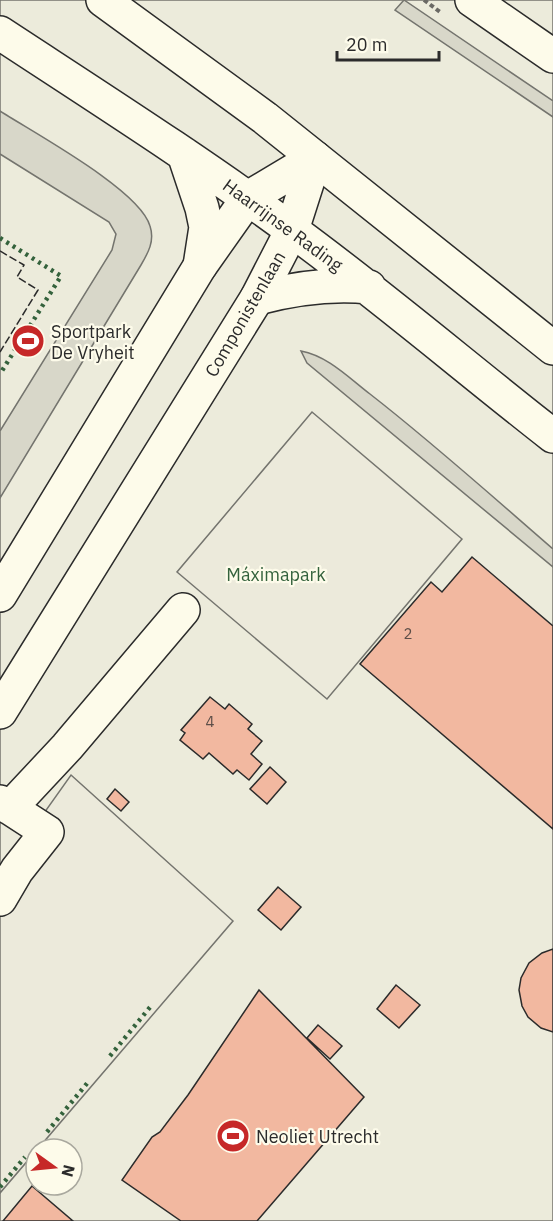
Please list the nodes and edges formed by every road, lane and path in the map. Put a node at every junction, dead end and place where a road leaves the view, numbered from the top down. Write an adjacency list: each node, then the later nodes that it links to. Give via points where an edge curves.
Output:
1 (103, 0): 6 (main road)
2 (472, 0): 4 (main road)
3 (0, 33): 5 (main road, Haarrijnse Rading)
4 (553, 56)
5 (184, 154): 7 (main road, Haarrijnse Rading); 9 (main road, via 206,227)
6 (315, 158): 7 (main road); 8 (main road, Componistenlaan); 12 (main road)
7 (248, 198): 8 (main road, Haarrijnse Rading); 9 (main road)
8 (292, 230): 10 (main road, Haarrijnse Rading); 11 (main road, Componistenlaan)
9 (200, 266): 14 (main road)
10 (369, 287): 11 (main road, via 321,285); 13 (main road, Haarrijnse Rading)
11 (257, 298): 16 (main road, Componistenlaan)
12 (553, 348)
13 (553, 436)
14 (0, 595)
15 (183, 610): 17 (main road, via 67,747)
16 (0, 712)
17 (5, 805): 18 (main road, via 47,832)
18 (0, 899)

